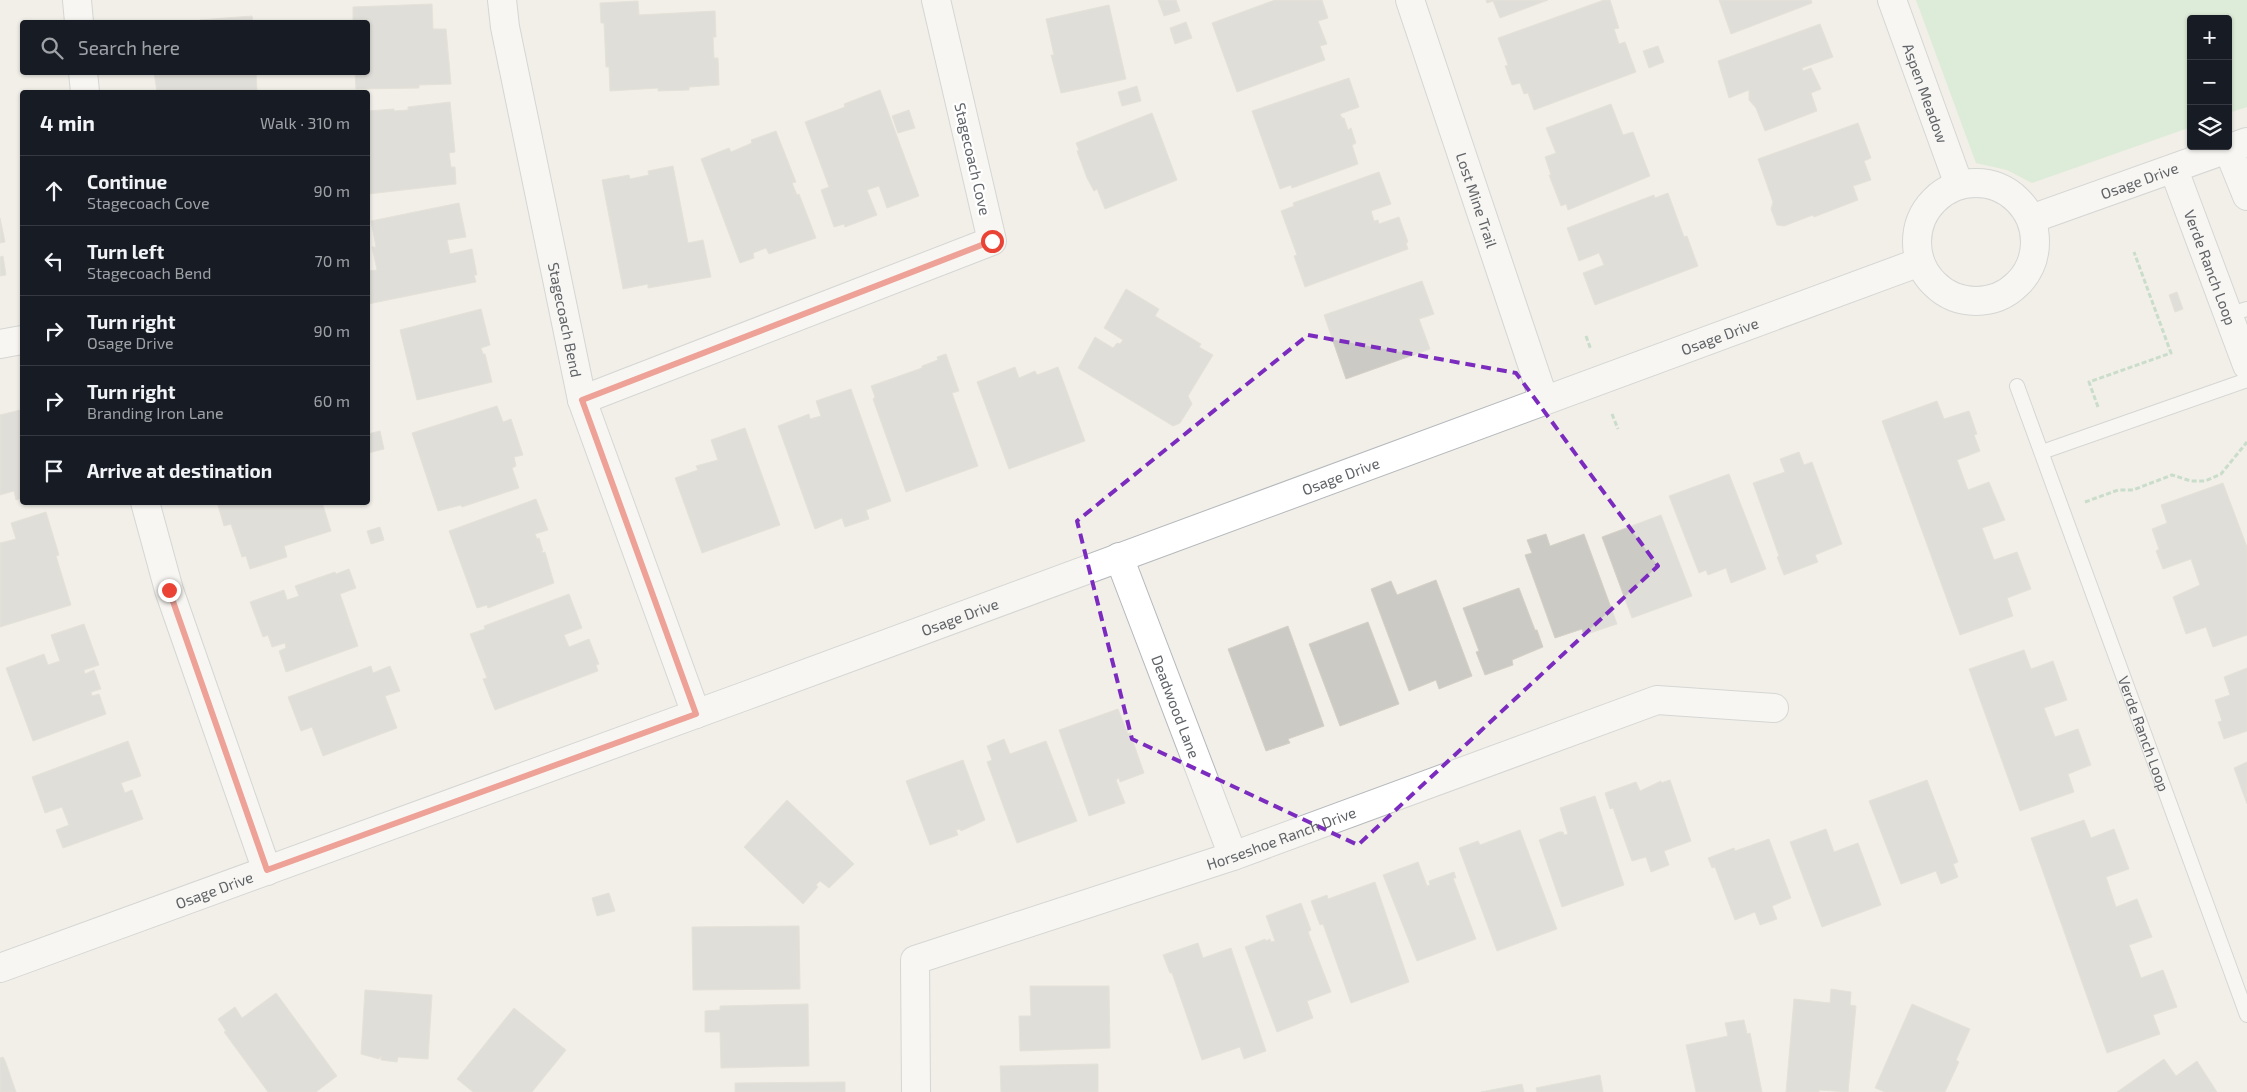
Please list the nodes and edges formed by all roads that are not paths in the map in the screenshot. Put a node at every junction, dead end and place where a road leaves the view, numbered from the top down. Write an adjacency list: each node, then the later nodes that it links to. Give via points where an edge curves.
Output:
1 (77, 0): 6 (street)
2 (502, 0): 21 (street, Stagecoach Bend)
3 (936, 0): 21 (street, Stagecoach Cove, via 992,241)
4 (1410, 0): 22 (street, Lost Mine Trail)
5 (1892, 0): 11 (street, Aspen Meadow)
6 (79, 20)
7 (84, 75): 8 (street)
8 (85, 90)
9 (2238, 146): 10 (street, Osage Drive); 12 (street)
10 (2174, 170): 13 (street, Osage Drive); 15 (street, Verde Ranch Loop)
11 (1959, 186): 13 (street, via 1976,183 1994,186 2009,193); 14 (street, via 1942,193 1928,207 1919,224 1916,243)
12 (2247, 196)
13 (2031, 219): 14 (street, via 2035,238 2033,257 2026,274 2013,288 1997,297 1978,301 1959,299 1942,291 1928,278)
14 (1920, 262): 22 (street, Osage Drive)
15 (2238, 312): 18 (street, Verde Ranch Loop)
16 (20, 340): 17 (street)
17 (0, 344)
18 (2247, 366)
19 (2247, 380): 23 (lane)
20 (2018, 386): 23 (lane, Verde Ranch Loop)
21 (582, 400): 27 (street, Stagecoach Bend)
22 (1544, 400): 25 (street, Osage Drive)
23 (2042, 452): 31 (lane, Verde Ranch Loop)
24 (146, 505): 29 (street, via 169,590)
25 (1119, 557): 27 (street, Osage Drive); 28 (street, Deadwood Lane)
26 (1774, 708): 28 (street, Horseshoe Ranch Drive, via 1657,700)
27 (696, 714): 29 (street, Osage Drive)
28 (1233, 856): 32 (street, Horseshoe Ranch Drive, via 915,960)
29 (267, 870): 30 (street, Osage Drive)
30 (0, 968)
31 (2247, 1015)
32 (916, 1092)

